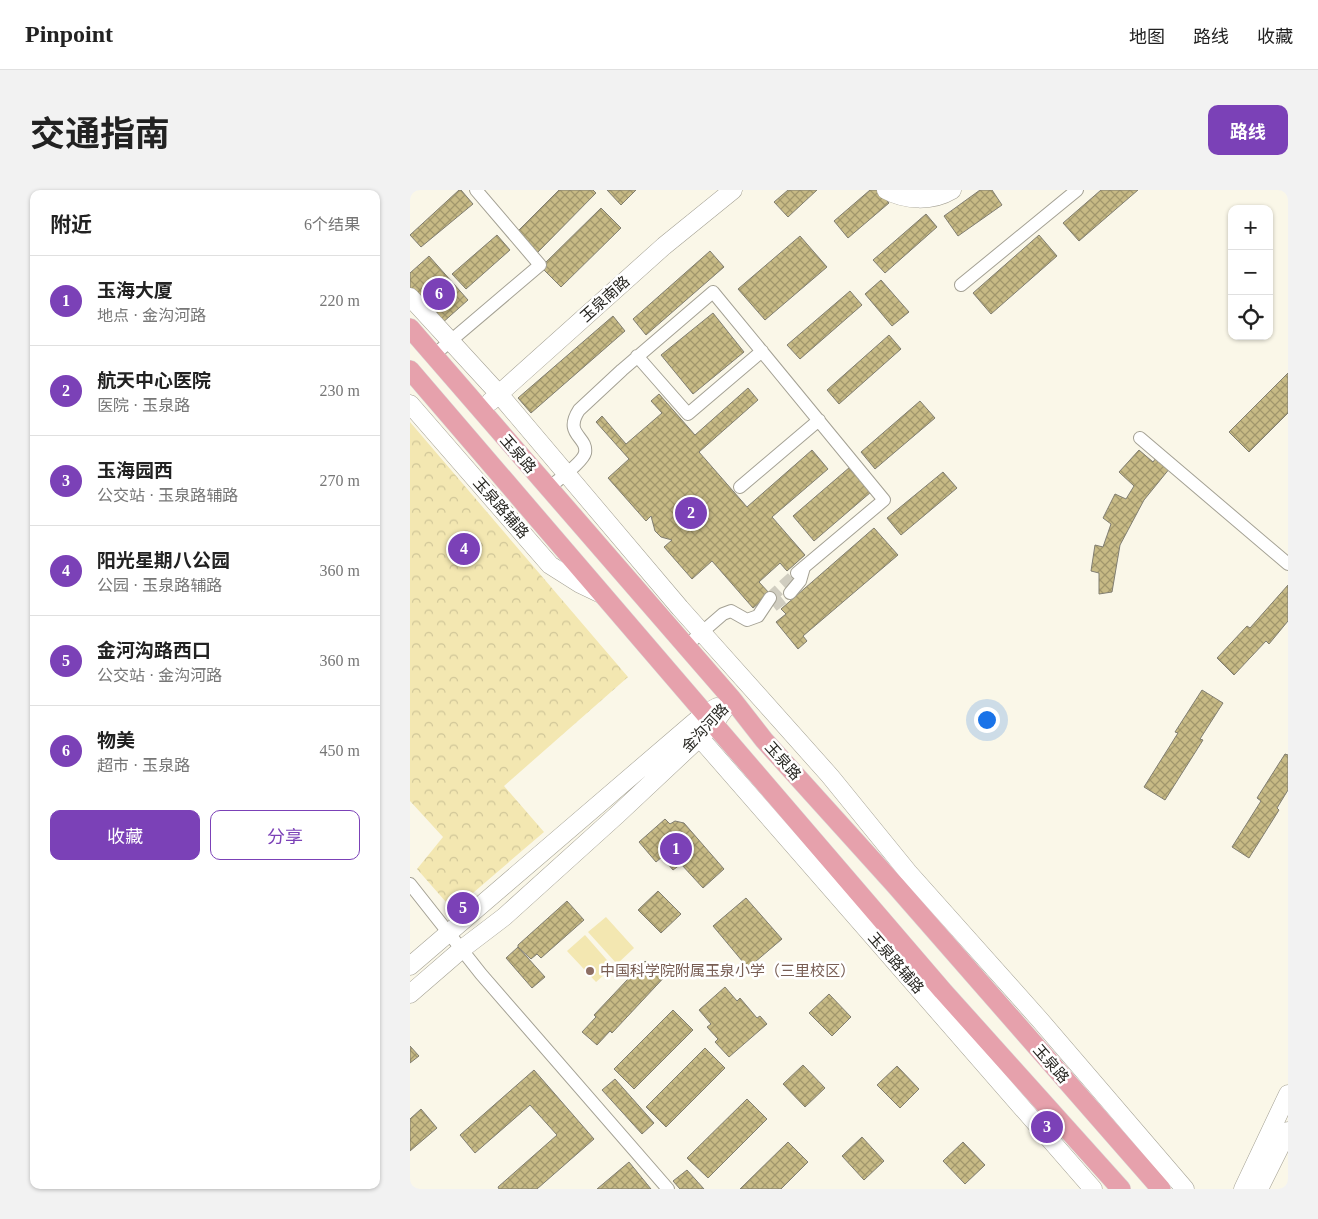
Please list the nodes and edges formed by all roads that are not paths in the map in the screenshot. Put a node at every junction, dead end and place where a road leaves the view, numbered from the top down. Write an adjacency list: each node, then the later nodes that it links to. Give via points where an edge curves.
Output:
1 (476, 190): 9 (street, via 540,265)
2 (733, 190): 14 (street, 玉泉南路, via 657,252)
3 (886, 190): 4 (street, via 898,197 925,199)
4 (952, 190)
5 (1077, 190): 6 (street)
6 (961, 285)
7 (410, 297): 9 (street)
8 (410, 328): 11 (main road, 玉泉路)
9 (451, 340): 11 (street); 14 (street)
10 (762, 351): 12 (street, via 688,414); 12 (street, via 713,292); 17 (street)
11 (434, 355): 16 (main road, 玉泉路)
12 (638, 356): 19 (street, via 579,410 573,427 585,446 585,453)
13 (410, 370): 24 (main road, 玉泉路)
14 (499, 394): 16 (street, 玉泉南路); 19 (street)
15 (410, 404): 24 (street, 玉泉路辅路, via 550,565)
16 (480, 410): 21 (main road, 玉泉路)
17 (818, 420): 20 (street); 23 (street, via 884,500 800,570 800,581)
18 (1140, 438): 22 (street)
19 (566, 473): 21 (street); 26 (street)
20 (740, 487)
21 (548, 488): 27 (main road, 玉泉路)
22 (1288, 564)
23 (790, 592)
24 (604, 595): 29 (main road, 玉泉路)
25 (768, 605): 26 (street, via 758,616 747,620 731,612 723,614)
26 (702, 632): 27 (street); 36 (street, via 830,776)
27 (686, 646): 28 (main road, 玉泉路)
28 (714, 679): 29 (main road, via 714,687 706,692); 30 (main road, 玉泉路)
29 (680, 685): 31 (main road, 玉泉路)
30 (732, 699): 31 (street, 金沟河路); 32 (main road, 玉泉路)
31 (705, 725): 33 (main road, 玉泉路); 37 (street, 金沟河路); 38 (street, 金沟河路, via 610,822); 42 (street, 玉泉路辅路)
32 (782, 759): 33 (main road, via 761,754 755,760); 35 (main road, 玉泉路)
33 (753, 771): 40 (main road, 玉泉路)
34 (410, 884): 37 (street)
35 (895, 885): 36 (street); 45 (main road, 玉泉路)
36 (941, 909): 43 (street)
37 (448, 933): 38 (street); 39 (street, 金沟河路)
38 (462, 949): 41 (street, 金沟河路); 48 (street)
39 (410, 966)
40 (943, 991): 42 (street); 47 (main road, 玉泉路)
41 (410, 994)
42 (966, 1043): 49 (street, 玉泉路辅路)
43 (1082, 1069): 45 (street); 53 (street)
44 (1288, 1094): 54 (street)
45 (1096, 1116): 52 (main road, 玉泉路)
46 (1288, 1131): 55 (street)
47 (1098, 1164): 50 (main road, 玉泉路); 51 (main road)
48 (668, 1189)
49 (1093, 1189)
50 (1121, 1189)
51 (1133, 1189)
52 (1161, 1189)
53 (1185, 1189)
54 (1243, 1189)
55 (1260, 1189)

